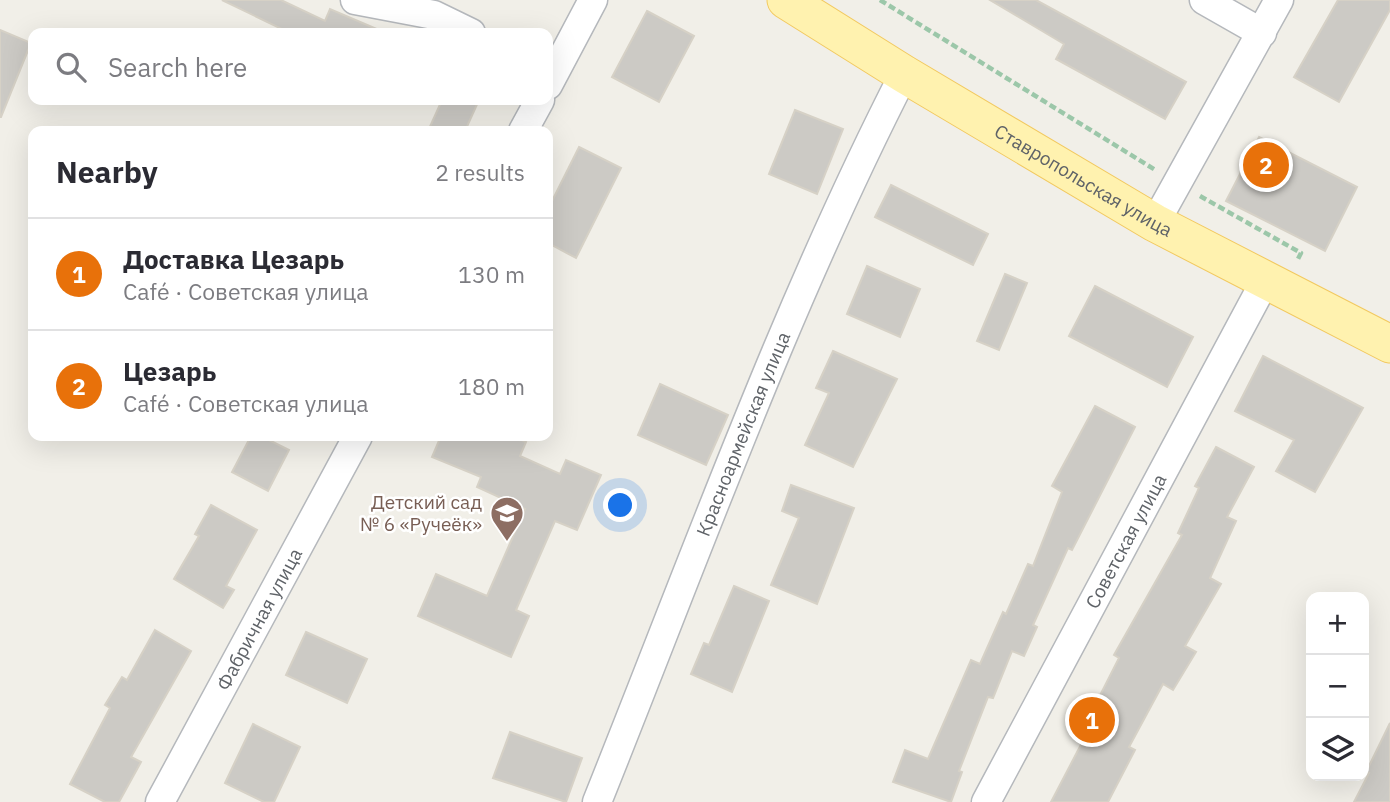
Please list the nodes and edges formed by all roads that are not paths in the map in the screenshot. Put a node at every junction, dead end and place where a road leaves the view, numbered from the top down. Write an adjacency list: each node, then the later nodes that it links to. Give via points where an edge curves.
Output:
1 (355, 0): 6 (street, via 434,15)
2 (593, 0): 8 (street)
3 (786, 0): 9 (main road, Ставропольская улица)
4 (1204, 0): 7 (street)
5 (1279, 0): 7 (street)
6 (461, 28)
7 (1262, 33): 12 (street)
8 (553, 72)
9 (904, 74): 12 (main road, Ставропольская улица); 17 (street, Красноармейская улица, via 803,287)
10 (537, 105): 11 (street)
11 (526, 126)
12 (1155, 223): 13 (main road, Ставропольская улица)
13 (1274, 286): 14 (main road, Ставропольская улица); 18 (street, Советская улица)
14 (1390, 344)
15 (355, 441): 16 (street, Фабричная улица)
16 (160, 802)
17 (597, 802)
18 (986, 802)

